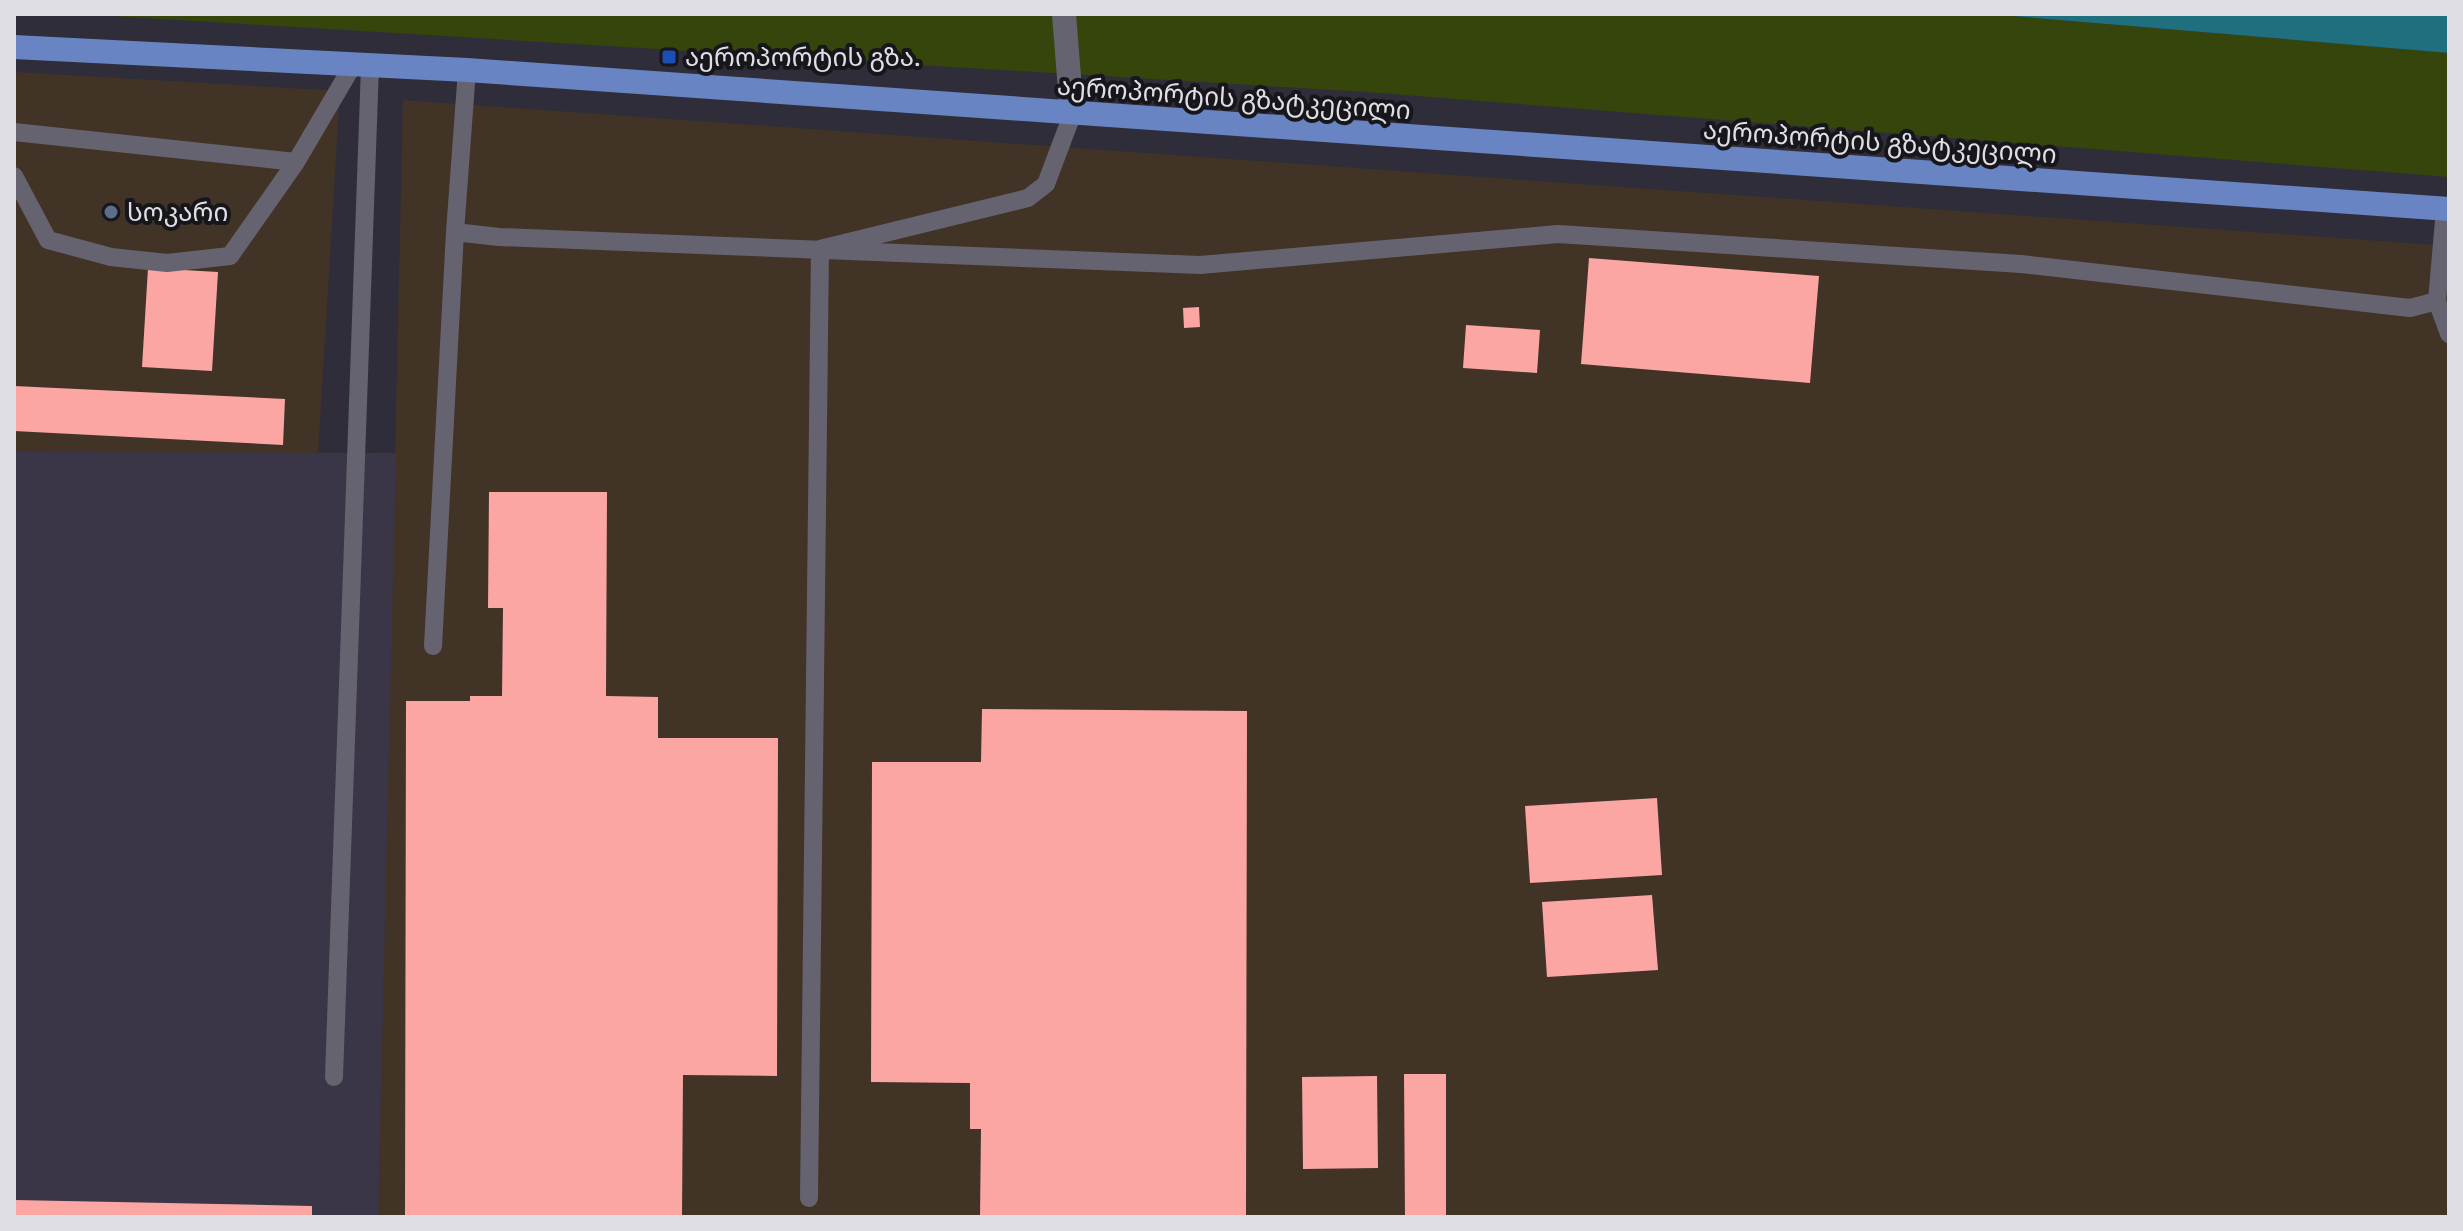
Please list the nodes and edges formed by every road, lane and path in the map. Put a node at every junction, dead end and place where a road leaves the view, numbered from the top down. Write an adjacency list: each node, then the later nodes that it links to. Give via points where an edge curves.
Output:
1 (1064, 14): 5 (street)
2 (14, 47): 3 (highway, აეროპორტის გზატკეცილი)
3 (362, 65): 4 (highway, აეროპორტის გზატკეცილი); 7 (lane); 15 (lane)
4 (467, 70): 5 (highway, აეროპორტის გზატკეცილი); 10 (lane)
5 (1072, 115): 9 (highway, აეროპორტის გზატკეცილი); 11 (lane, via 1046,184 1028,198)
6 (14, 132): 7 (lane)
7 (296, 162): 8 (lane, via 230,256 167,263 111,257 48,240)
8 (14, 176)
9 (2447, 209): 12 (lane)
10 (455, 232): 11 (lane); 14 (lane)
11 (820, 249): 12 (lane, via 1200,265 1558,234 2021,264 2410,308); 16 (lane)
12 (2437, 301): 13 (lane)
13 (2449, 334)
14 (433, 646)
15 (334, 1077)
16 (809, 1198)

